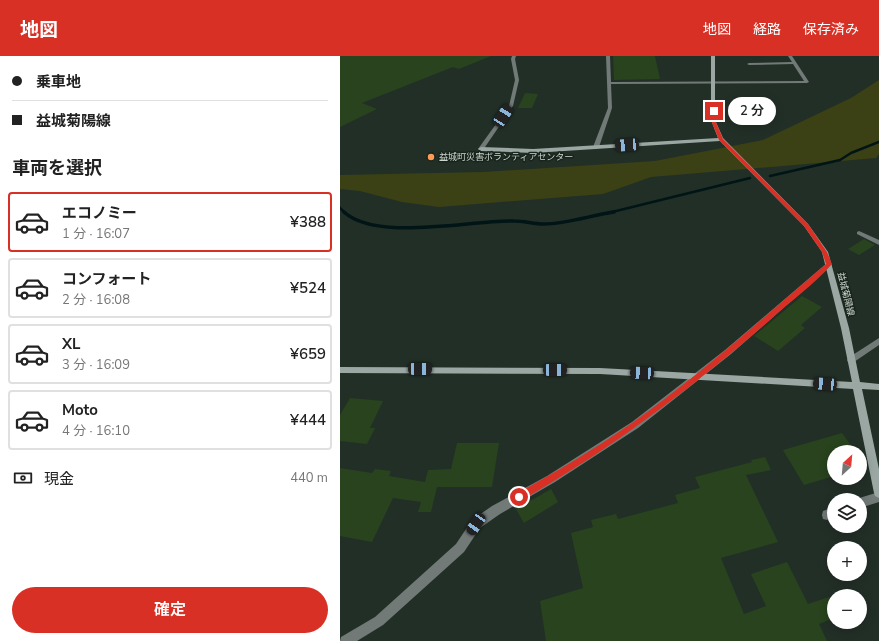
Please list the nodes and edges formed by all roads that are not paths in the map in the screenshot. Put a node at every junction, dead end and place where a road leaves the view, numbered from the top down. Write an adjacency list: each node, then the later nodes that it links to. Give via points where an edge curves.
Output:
1 (514, 56): 10 (street, via 517,80 510,106 481,149 533,151)
2 (608, 56): 8 (street)
3 (713, 56): 7 (street, 益城菊陽線)
4 (790, 56): 5 (street)
5 (794, 63): 6 (street); 7 (street, via 807,82)
6 (749, 64)
7 (713, 82): 8 (street); 9 (street, 益城菊陽線, via 713,120)
8 (609, 83): 10 (street, via 610,108)
9 (721, 139): 10 (street); 13 (street, 益城菊陽線, via 806,225 825,252)
10 (596, 147)
11 (859, 233): 12 (street)
12 (879, 242)
13 (829, 264): 15 (street, 益城菊陽線); 17 (street)
14 (879, 342): 15 (street)
15 (851, 360): 18 (street, 益城菊陽線)
16 (341, 372): 17 (street, via 600,371)
17 (698, 375): 18 (street); 24 (street, via 635,425 476,524 460,548 379,621)
18 (857, 386): 19 (street); 20 (street, 益城菊陽線)
19 (879, 387)
20 (877, 477): 21 (street, 益城菊陽線)
21 (879, 493)
22 (879, 497): 23 (street)
23 (867, 501)
24 (345, 641)

